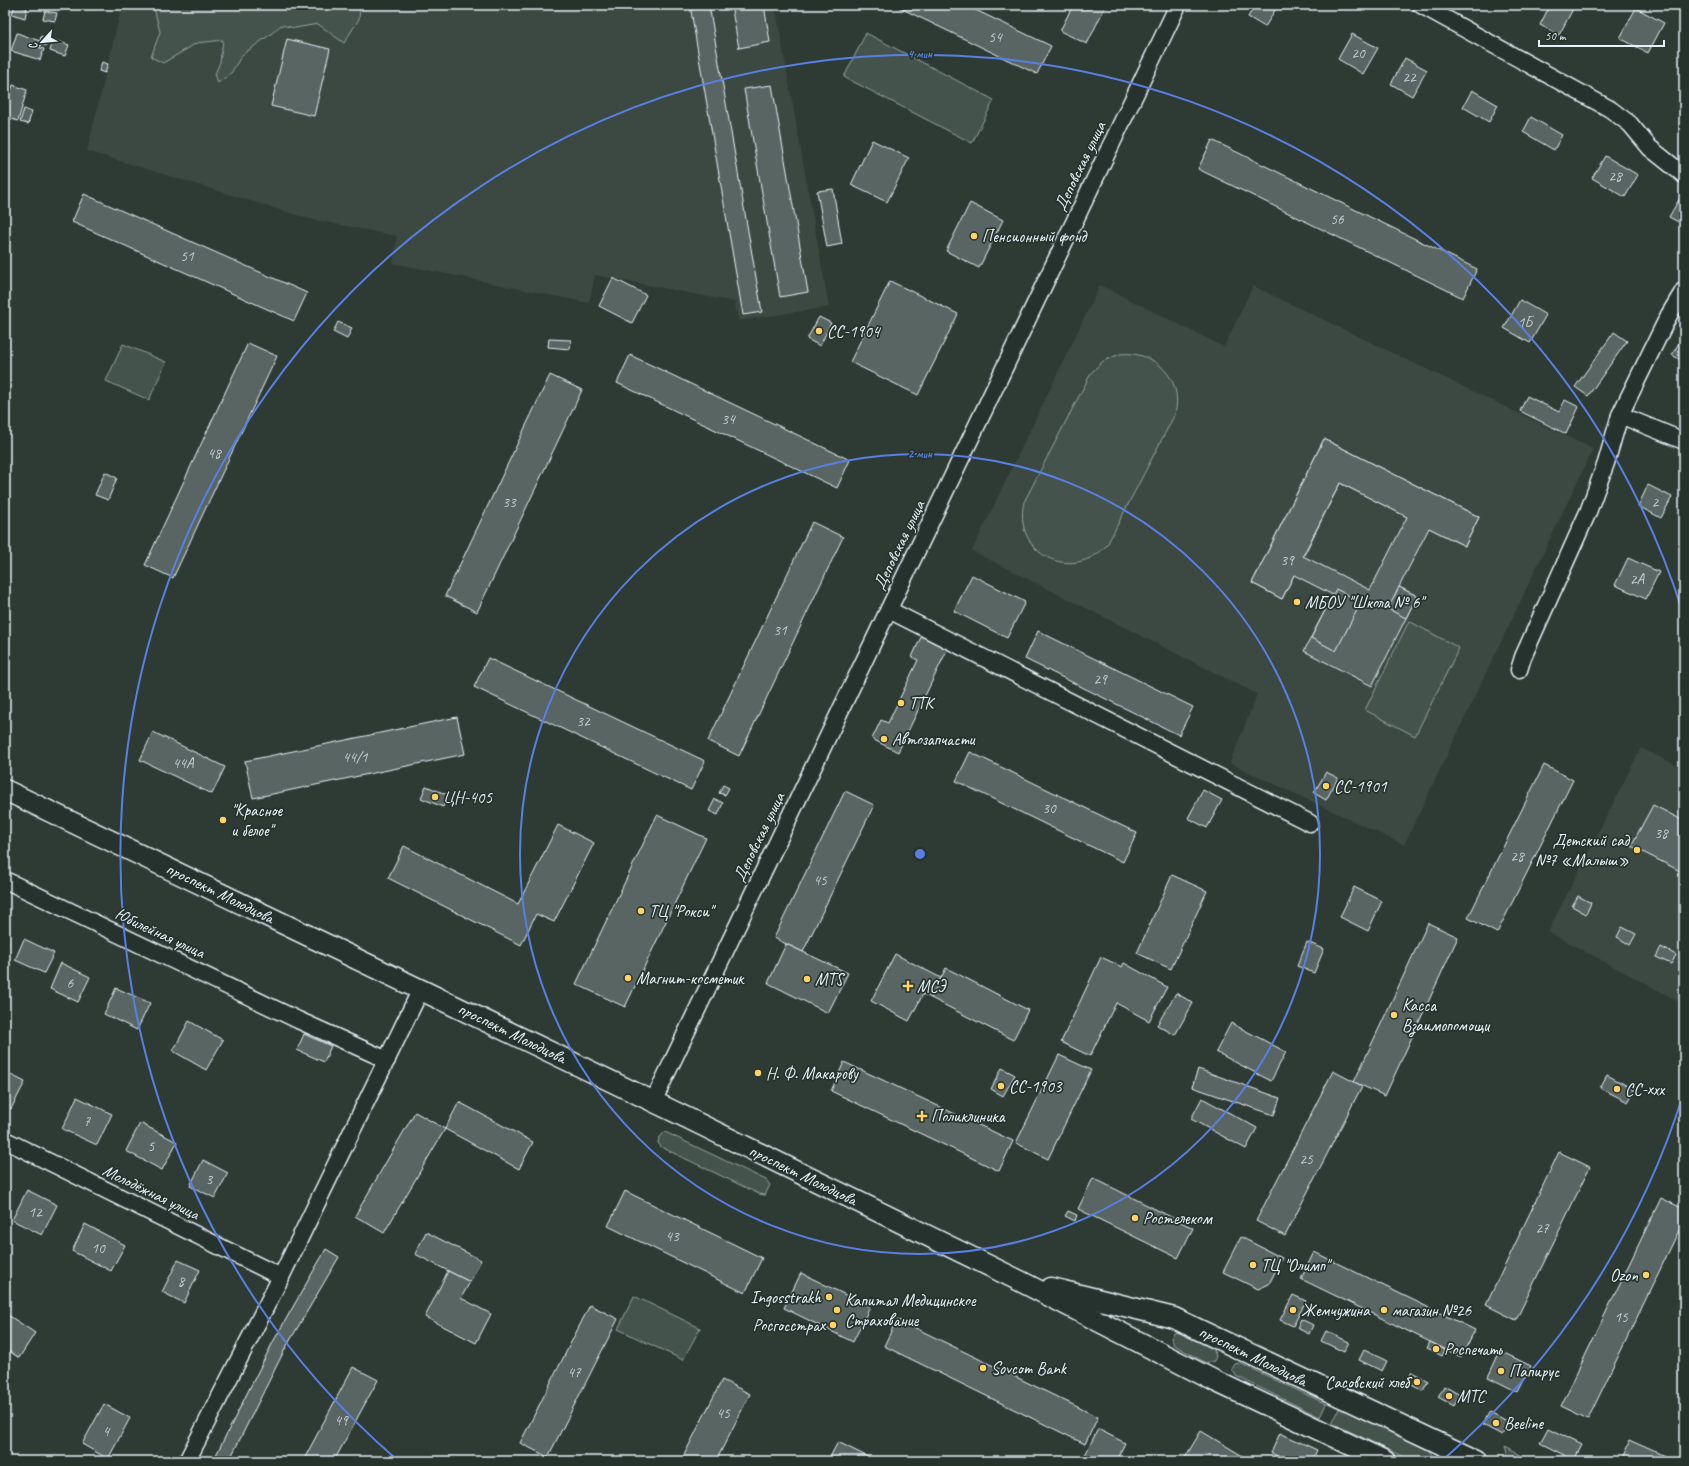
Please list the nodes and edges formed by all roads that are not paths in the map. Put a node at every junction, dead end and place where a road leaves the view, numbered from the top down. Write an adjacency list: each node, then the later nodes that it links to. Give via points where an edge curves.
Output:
1 (1178, 5): 7 (street, Деповская улица)
2 (1421, 5): 3 (street, via 1610,109 1630,124 1650,148)
3 (1684, 175)
4 (1684, 290): 5 (street)
5 (1620, 415): 6 (street); 8 (street, via 1588,512)
6 (1684, 441)
7 (889, 610): 10 (street); 14 (street, Деповская улица)
8 (1519, 670)
9 (5, 790): 12 (main road, проспект Молодцова)
10 (1310, 823)
11 (5, 880): 13 (street, Юбилейная улица)
12 (421, 990): 13 (street); 14 (main road, проспект Молодцова)
13 (387, 1060): 16 (street)
14 (653, 1102): 17 (main road, проспект Молодцова)
15 (5, 1140): 16 (street, Молодёжная улица)
16 (281, 1277): 18 (street)
17 (1018, 1280): 19 (main road, проспект Молодцова, via 1217,1382); 20 (main road, проспект Молодцова, via 1174,1318)
18 (187, 1461)
19 (1385, 1461)
20 (1477, 1461)

